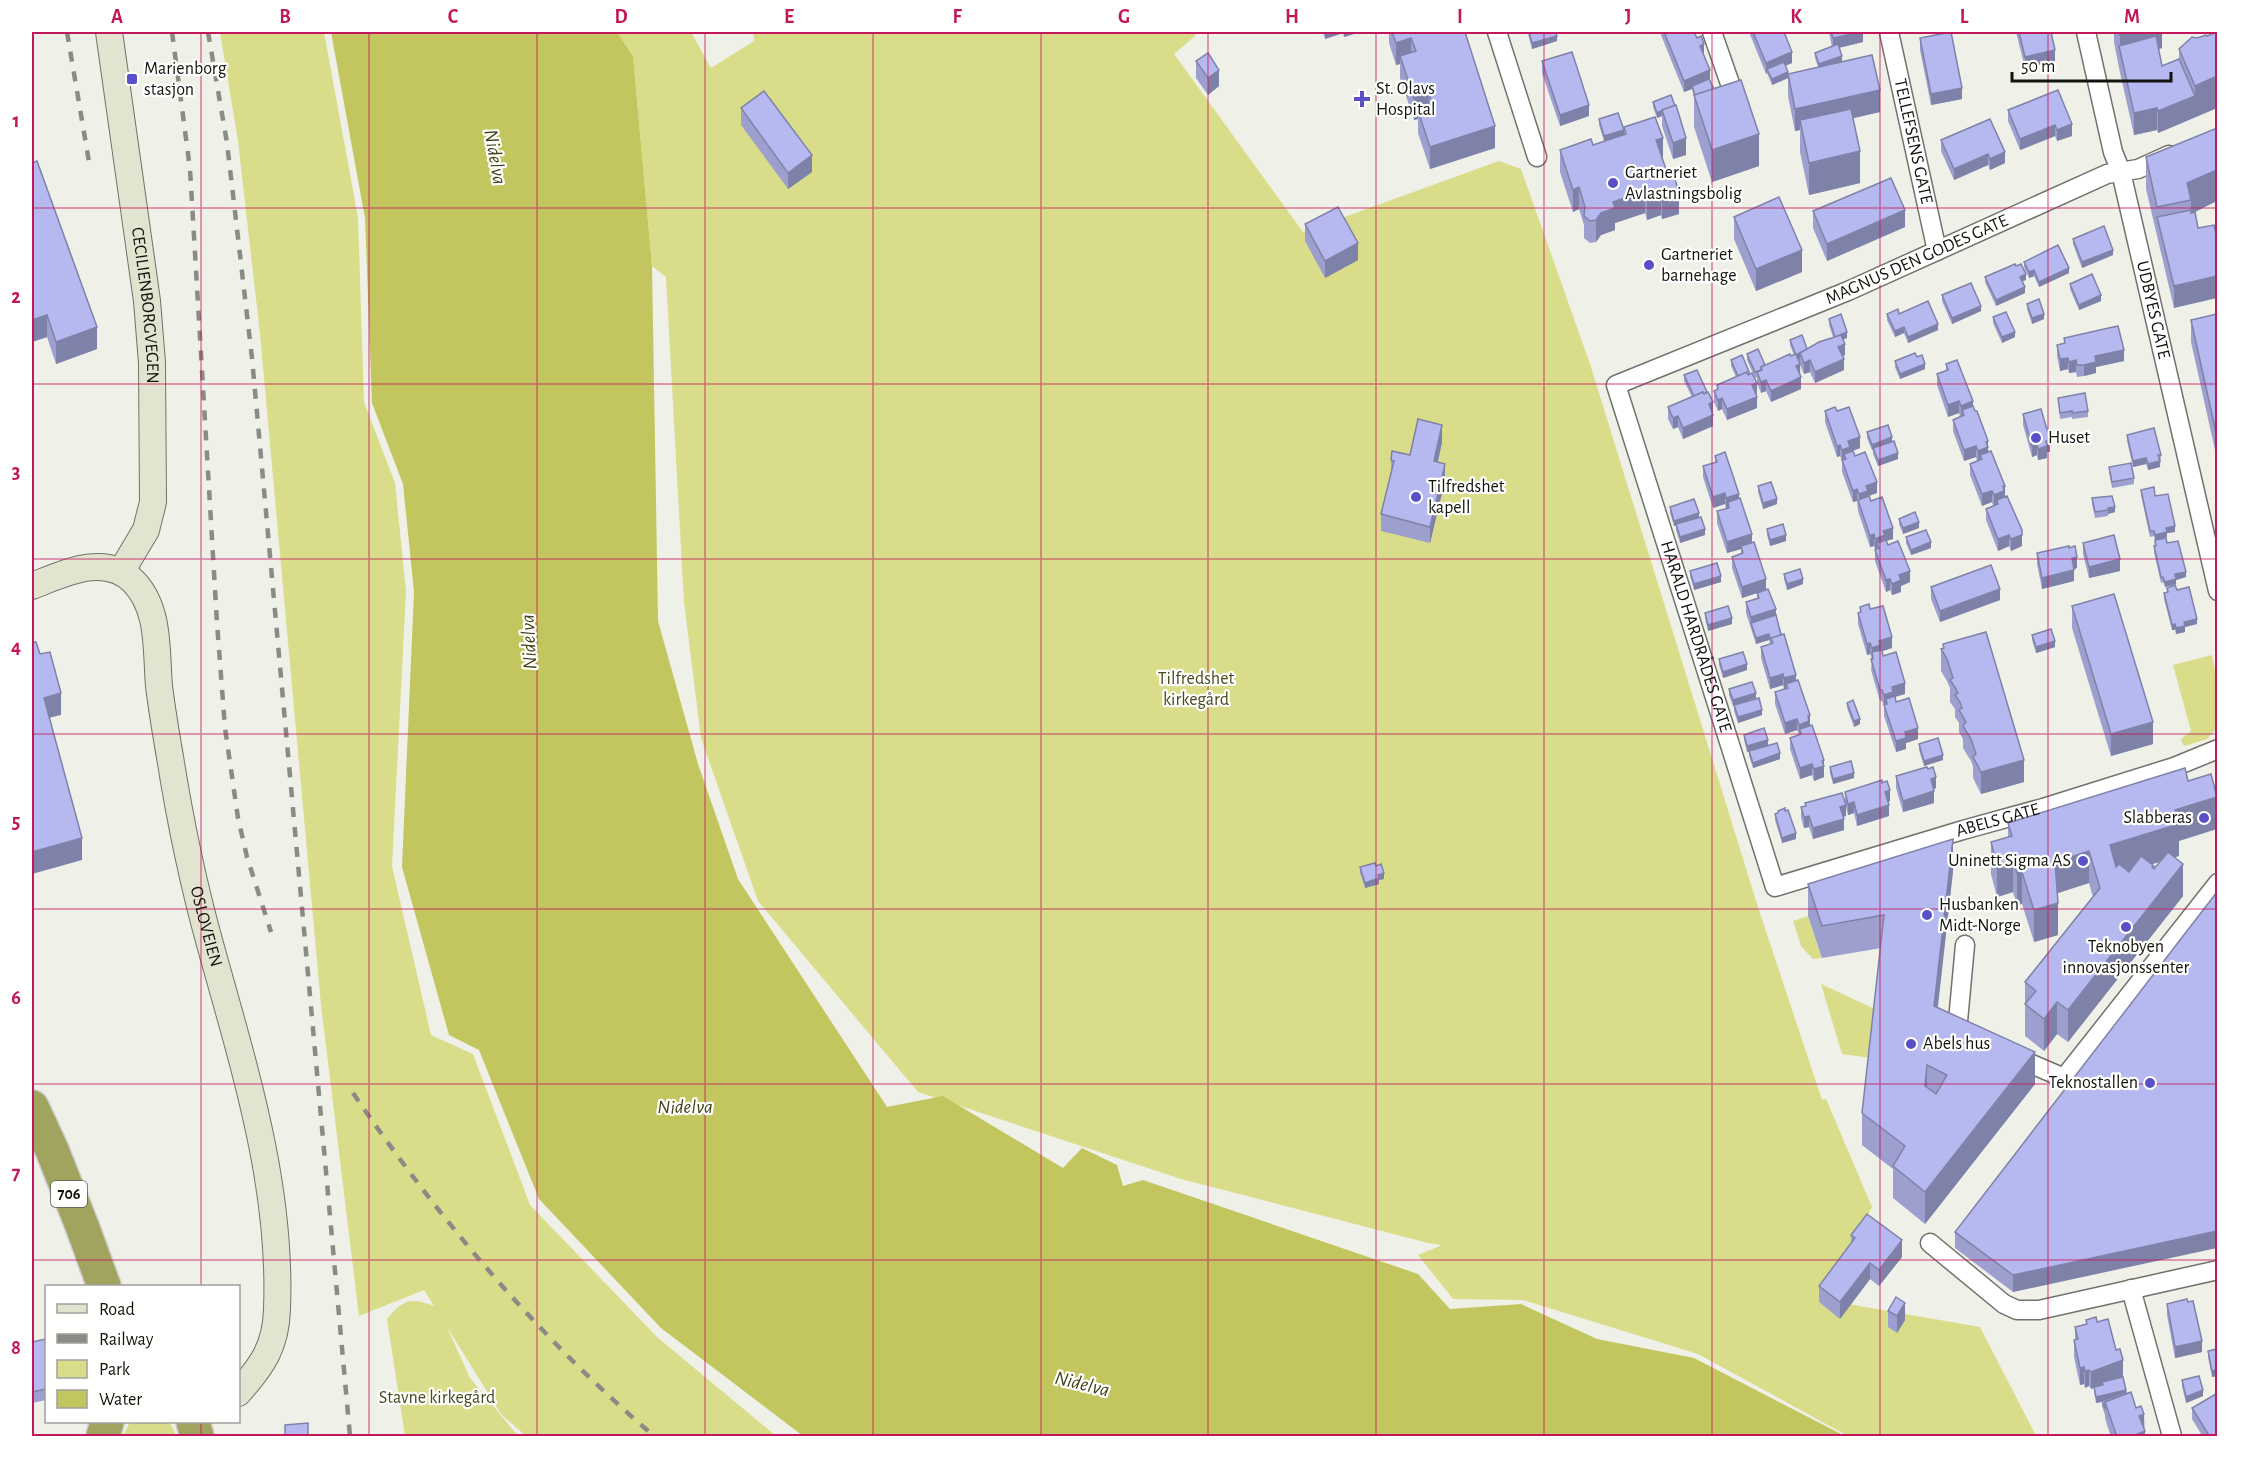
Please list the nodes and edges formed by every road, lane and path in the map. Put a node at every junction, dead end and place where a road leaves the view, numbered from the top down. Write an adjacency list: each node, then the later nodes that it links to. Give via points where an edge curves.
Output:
1 (109, 32): 12 (street, CECILIENBORGVEGEN, via 147,301 152,363 153,502 146,530)
2 (1497, 32): 8 (street)
3 (1712, 32): 6 (street)
4 (1889, 32): 10 (street, TELLEFSENS GATE)
5 (2086, 32): 9 (street, UDBYES GATE)
6 (1734, 94)
7 (2188, 147): 9 (street, MAGNUS DEN GODES GATE, via 2138,169)
8 (1537, 158)
9 (2121, 172): 10 (street, MAGNUS DEN GODES GATE, via 2107,174); 14 (street, UDBYES GATE)
10 (1937, 252): 11 (street, MAGNUS DEN GODES GATE)
11 (1616, 386): 17 (street, HARALD HARDRÅDES GATE)
12 (121, 572): 13 (street, via 103,567 80,568); 26 (street, OSLOVEIEN, via 139,587 150,608 163,720 196,888 266,1160 275,1237 275,1333 262,1365)
13 (32, 586)
14 (2217, 591)
15 (2217, 749): 17 (street, ABELS GATE, via 2174,767 2043,808)
16 (2217, 883): 20 (street, via 2064,1078)
17 (1775, 887)
18 (1965, 945): 19 (street, via 1957,1032)
19 (1977, 1041)
20 (1998, 1050)
21 (32, 1107): 24 (highway, 706, via 74,1204)
22 (1930, 1243): 25 (street, via 2004,1304 2018,1310 2039,1310)
23 (2217, 1270): 25 (street)
24 (103, 1285)
25 (2131, 1288): 29 (street)
26 (243, 1383)
27 (210, 1423): 28 (street)
28 (202, 1437)
29 (2172, 1437)

